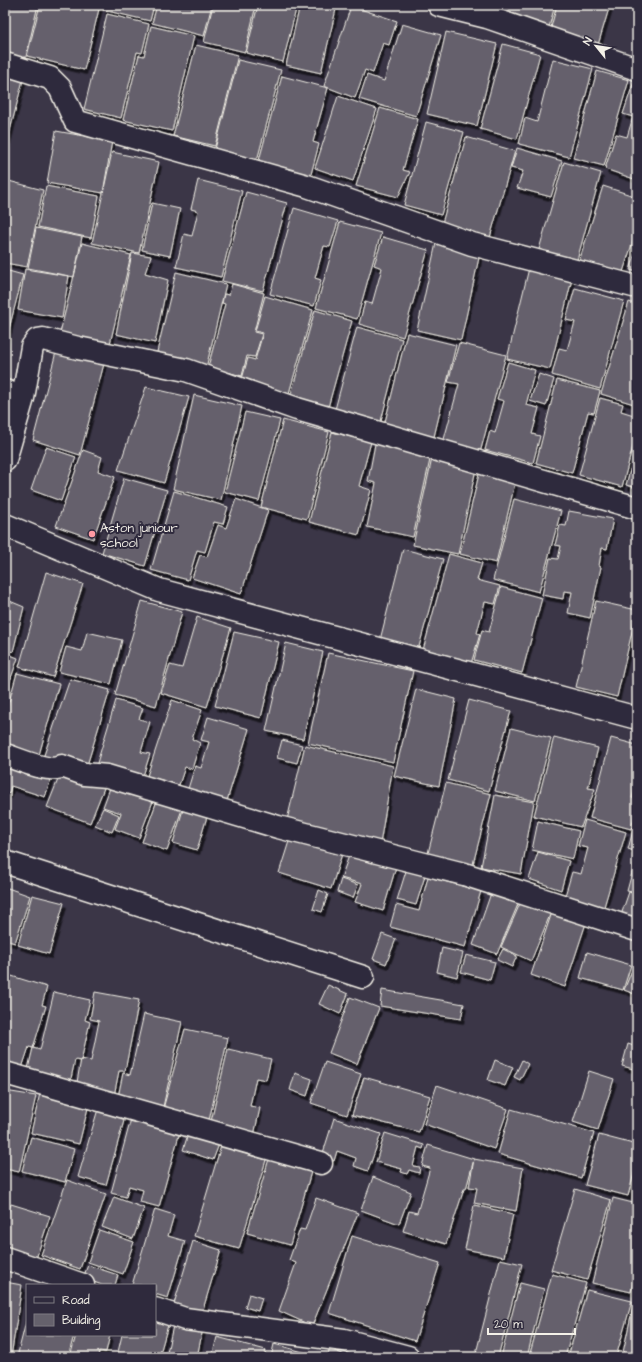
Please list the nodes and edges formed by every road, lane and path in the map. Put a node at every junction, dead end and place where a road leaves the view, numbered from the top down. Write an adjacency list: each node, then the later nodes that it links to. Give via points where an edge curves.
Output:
1 (438, 5): 3 (street, via 487,17)
2 (5, 64): 4 (street, via 50,78 60,88 76,120 307,186 472,244)
3 (637, 69)
4 (637, 287)
5 (14, 394): 6 (street); 7 (street, via 32,347 37,340 43,339 186,370 297,409)
6 (5, 460)
7 (637, 508)
8 (5, 525): 9 (street, via 159,590)
9 (637, 718)
10 (5, 755): 12 (street, via 47,768 62,766 84,774 107,776 278,826 464,874)
11 (5, 862): 13 (street)
12 (637, 930)
13 (363, 977)
14 (5, 1073): 15 (street)
15 (321, 1162)
16 (5, 1258): 17 (street)
17 (80, 1284)
18 (156, 1309): 19 (street, via 185,1319 344,1340)
19 (408, 1357)

